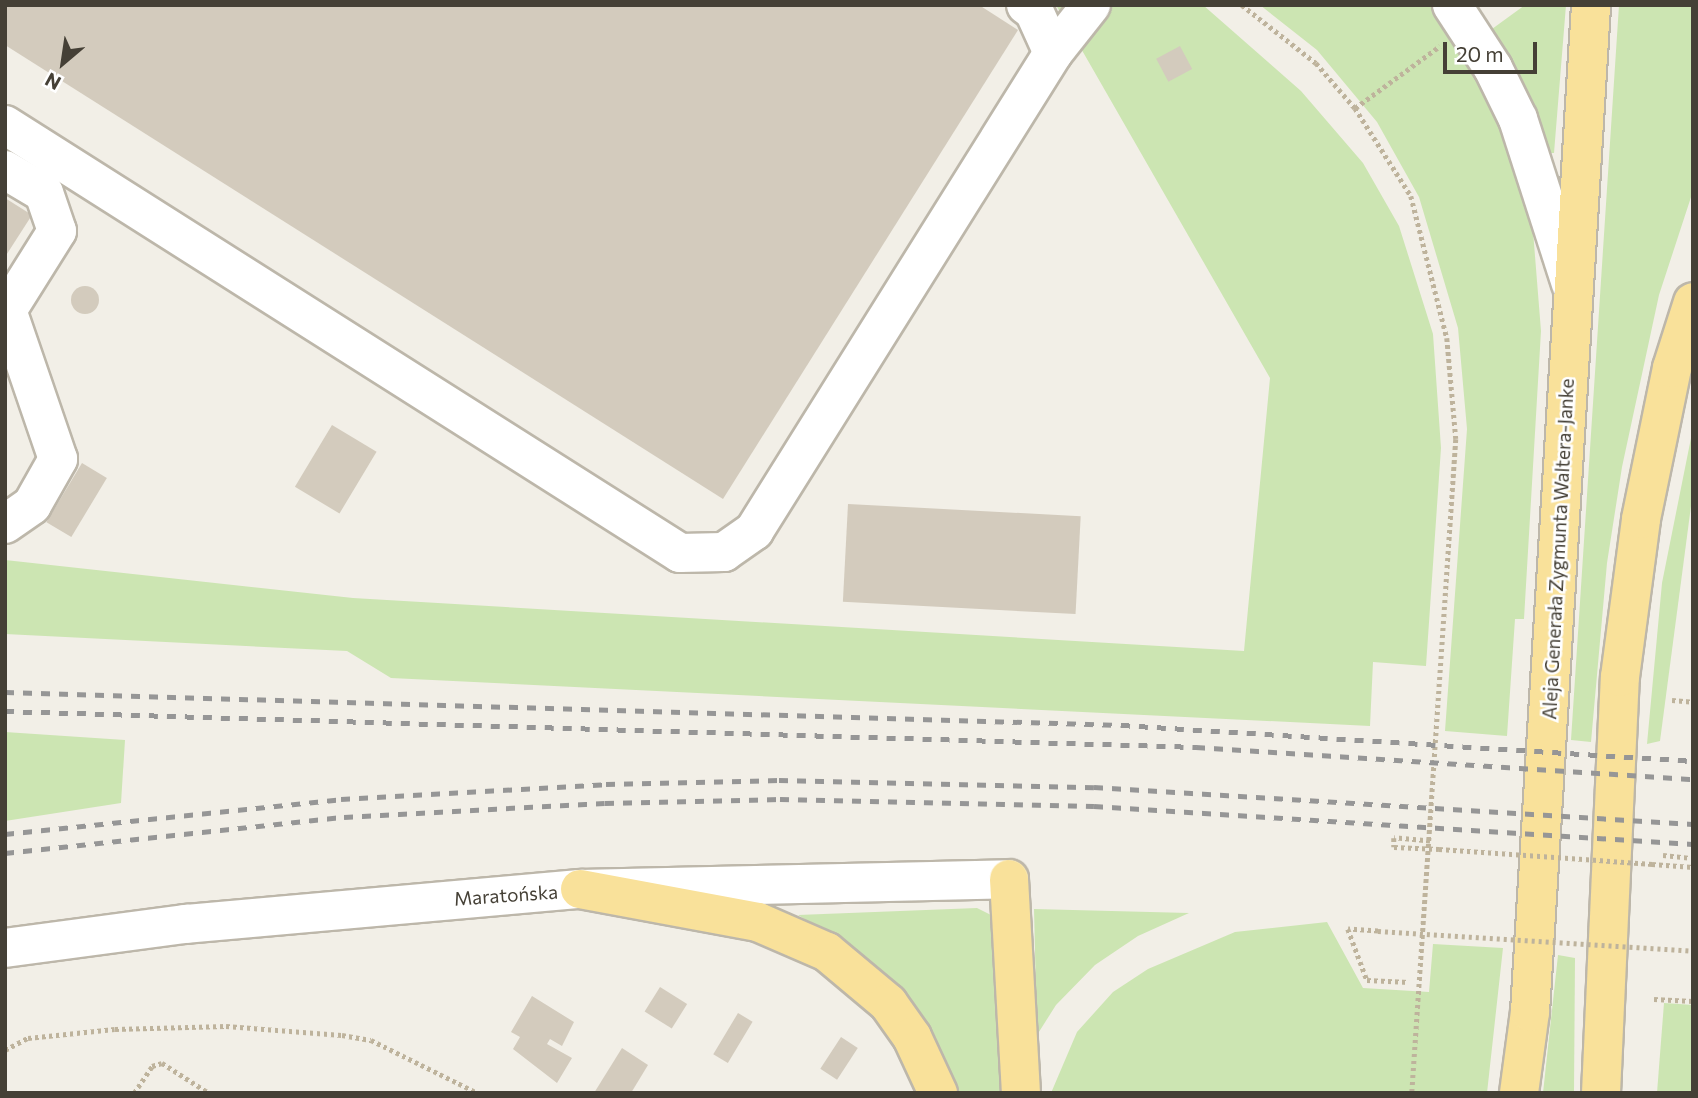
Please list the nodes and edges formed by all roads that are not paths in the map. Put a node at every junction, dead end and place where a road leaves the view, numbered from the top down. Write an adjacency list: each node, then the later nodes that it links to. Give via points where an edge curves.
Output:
1 (1026, 5): 5 (street, via 1034,11)
2 (1091, 5): 5 (street)
3 (1452, 5): 8 (street, via 1493,68 1518,119)
4 (1591, 5): 8 (main road, Aleja Generała Zygmunta Waltera-Janke)
5 (1053, 54): 6 (street, via 754,531 724,552 680,553)
6 (5, 125)
7 (5, 170): 10 (street, via 44,193 57,231)
8 (1572, 284): 18 (main road, Aleja Generała Zygmunta Waltera-Janke, via 1530,1012)
9 (1693, 302): 15 (main road, via 1672,368 1641,519 1620,677)
10 (6, 312): 11 (street, via 58,459 32,505)
11 (5, 524)
12 (1009, 878): 13 (street, Maratońska); 17 (main road)
13 (580, 890): 14 (street, Maratońska, via 186,923); 16 (main road, via 758,922 827,952 888,1003 912,1037)
14 (5, 947)
15 (1602, 1049): 19 (main road); 20 (main road)
16 (937, 1093)
17 (1021, 1093)
18 (1519, 1093)
19 (1601, 1093)
20 (1611, 1093)

